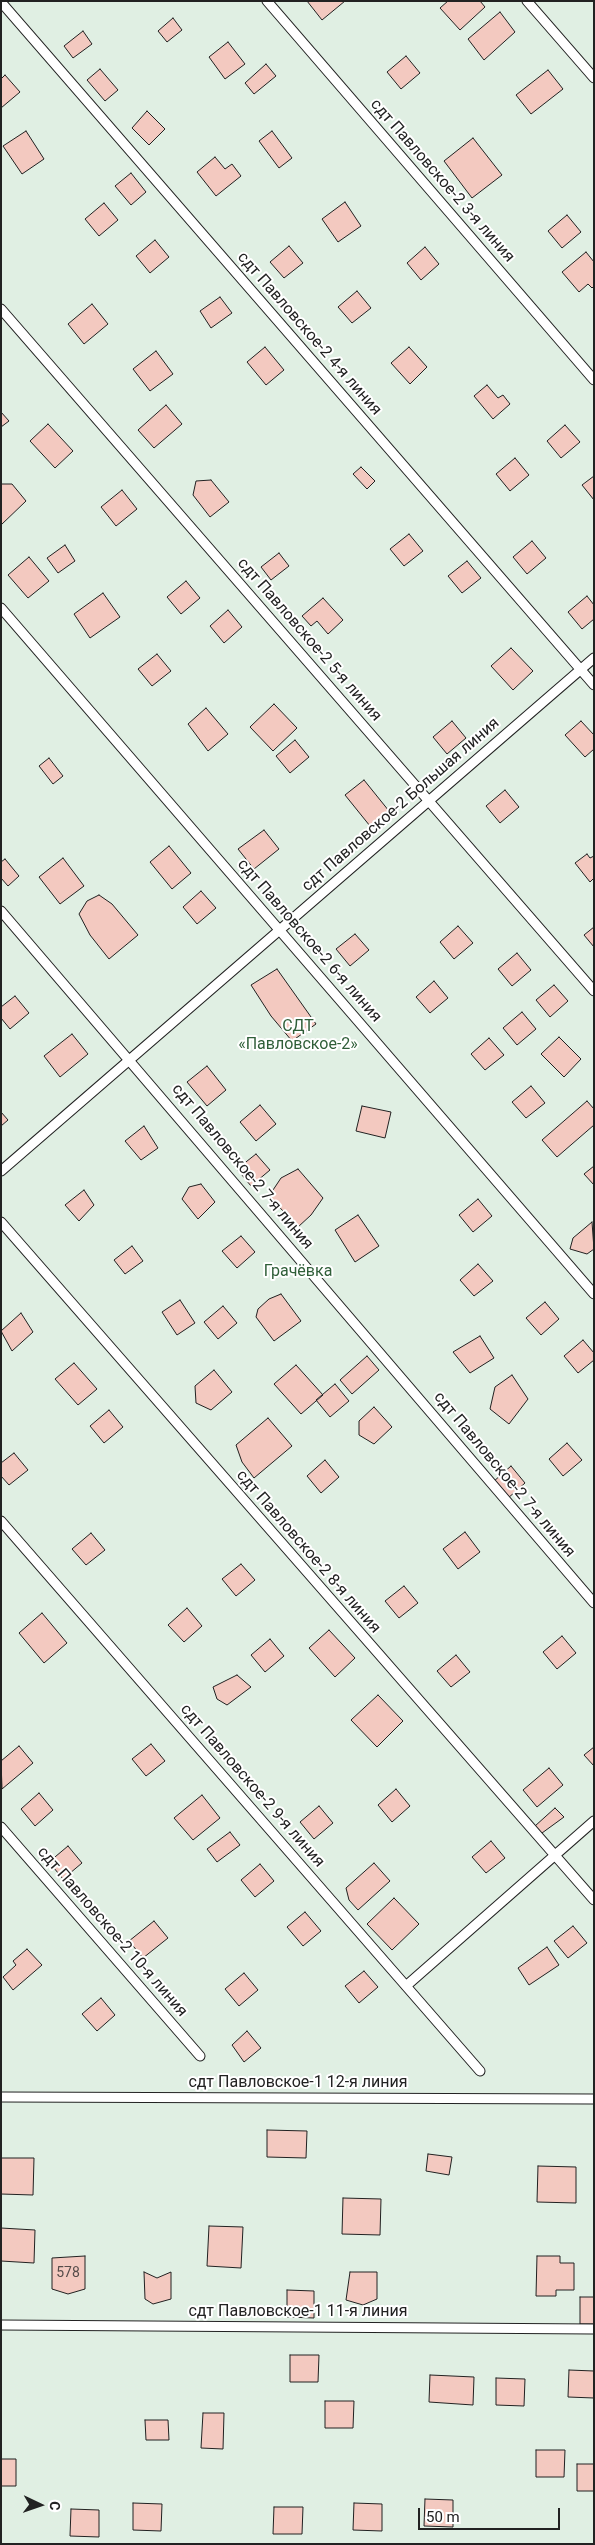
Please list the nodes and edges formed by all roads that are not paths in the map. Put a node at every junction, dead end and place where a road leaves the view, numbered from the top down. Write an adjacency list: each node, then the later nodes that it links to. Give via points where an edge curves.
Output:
1 (267, 1): 6 (lane, сдт Павловское-2 3-я линия)
2 (527, 1): 4 (lane)
3 (1, 2): 9 (lane, сдт Павловское-2 4-я линия)
4 (594, 78)
5 (1, 309): 11 (lane, сдт Павловское-2 5-я линия)
6 (594, 380)
7 (1, 608): 13 (lane, сдт Павловское-2 6-я линия)
8 (594, 658): 9 (lane, сдт Павловское-2 Большая линия)
9 (580, 669): 10 (lane, сдт Павловское-2 4-я линия); 11 (lane, сдт Павловское-2 Большая линия)
10 (594, 685)
11 (430, 801): 13 (lane, сдт Павловское-2 Большая линия); 14 (lane, сдт Павловское-2 5-я линия)
12 (1, 911): 15 (lane, сдт Павловское-2 7-я линия)
13 (280, 930): 15 (lane, сдт Павловское-2 Большая линия); 18 (lane, сдт Павловское-2 6-я линия)
14 (594, 991)
15 (130, 1058): 16 (lane, сдт Павловское-2 Большая линия); 20 (lane, сдт Павловское-2 7-я линия)
16 (1, 1171)
17 (1, 1222): 23 (lane, сдт Павловское-2 8-я линия)
18 (594, 1294)
19 (1, 1521): 25 (lane, сдт Павловское-2 9-я линия)
20 (594, 1603)
21 (594, 1821): 23 (lane)
22 (1, 1827): 26 (lane, сдт Павловское-2 10-я линия)
23 (553, 1855): 24 (lane, сдт Павловское-2 8-я линия); 25 (lane)
24 (594, 1900)
25 (406, 1986): 27 (lane, сдт Павловское-2 9-я линия)
26 (200, 2056)
27 (480, 2071)
28 (1, 2097): 29 (lane, сдт Павловское-1 12-я линия)
29 (594, 2099)
30 (1, 2325): 31 (lane, сдт Павловское-1 11-я линия)
31 (594, 2329)

